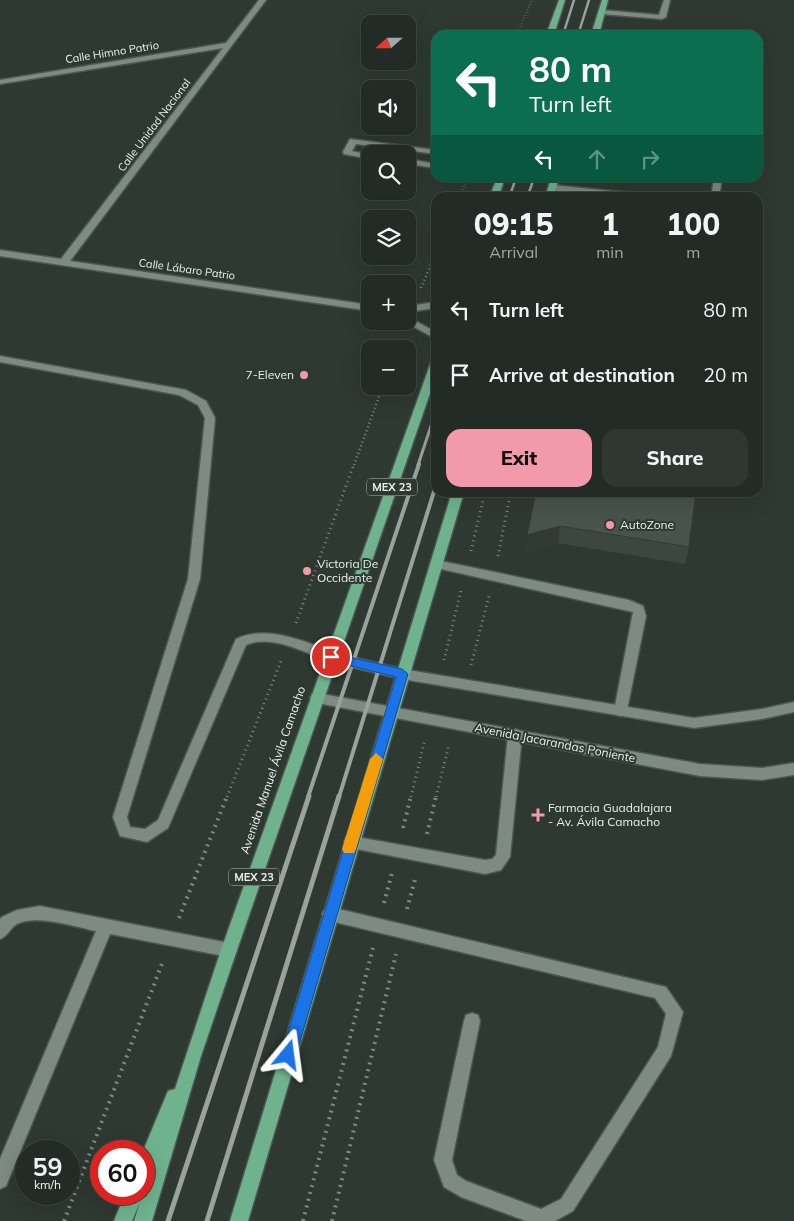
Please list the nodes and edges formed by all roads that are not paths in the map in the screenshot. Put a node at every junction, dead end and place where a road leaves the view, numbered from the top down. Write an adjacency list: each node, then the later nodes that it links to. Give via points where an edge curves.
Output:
1 (263, 0): 8 (street, Calle Unidad Nacional)
2 (562, 0): 6 (main road)
3 (605, 0): 5 (main road)
4 (667, 0): 5 (street, via 662,17)
5 (602, 12): 7 (main road)
6 (552, 30)
7 (597, 30)
8 (229, 45): 9 (street, Calle Himno Patrio); 21 (street, Calle Unidad Nacional)
9 (0, 82)
10 (384, 145): 13 (street, via 354,141 347,152)
11 (416, 149): 12 (street)
12 (431, 151)
13 (361, 155)
14 (416, 163): 15 (street)
15 (431, 165)
16 (553, 182): 17 (main road)
17 (552, 188): 18 (main road); 19 (street)
18 (551, 192)
19 (592, 192)
20 (0, 253): 21 (street, Calle Lábaro Patrio)
21 (63, 263): 23 (street, Calle Lábaro Patrio)
22 (431, 306): 24 (street)
23 (361, 307)
24 (416, 308)
25 (416, 325): 26 (street)
26 (431, 333)
27 (0, 359): 31 (street, via 182,392 202,403 210,418 194,579 120,817 125,832 147,836 163,824 241,642 256,636)
28 (431, 376): 31 (main road, Avenida Manuel Ávila Camacho / MEX 23)
29 (456, 497): 30 (main road)
30 (436, 564): 32 (main road); 35 (street, via 639,609)
31 (331, 657): 32 (street); 33 (main road, Avenida Manuel Ávila Camacho / MEX 23)
32 (402, 674): 35 (street); 36 (main road)
33 (317, 698): 36 (street, Avenida Jacarandas Poniente); 43 (main road, Avenida Manuel Ávila Camacho / MEX 23)
34 (794, 707): 35 (street, via 694,723)
35 (621, 711)
36 (390, 712): 37 (street, Avenida Jacarandas Poniente); 39 (main road)
37 (515, 735): 38 (street, Avenida Jacarandas Poniente, via 700,770 762,774); 39 (street, via 503,857 496,865 485,867)
38 (794, 768)
39 (351, 842): 40 (main road)
40 (330, 914): 44 (street, via 660,992 675,1012 664,1050 567,1206 542,1218 461,1188 450,1180 443,1160); 51 (main road)
41 (106, 926): 42 (street, via 40,913 16,916); 43 (street); 47 (street)
42 (0, 932)
43 (229, 950): 45 (main road, Avenida Manuel Ávila Camacho / MEX 23)
44 (472, 1021)
45 (193, 1056): 46 (main road); 50 (main road, Avenida Manuel Ávila Camacho / MEX 23)
46 (155, 1144)
47 (0, 1180)
48 (130, 1205): 49 (main road)
49 (123, 1221)
50 (143, 1221)
51 (239, 1221)

